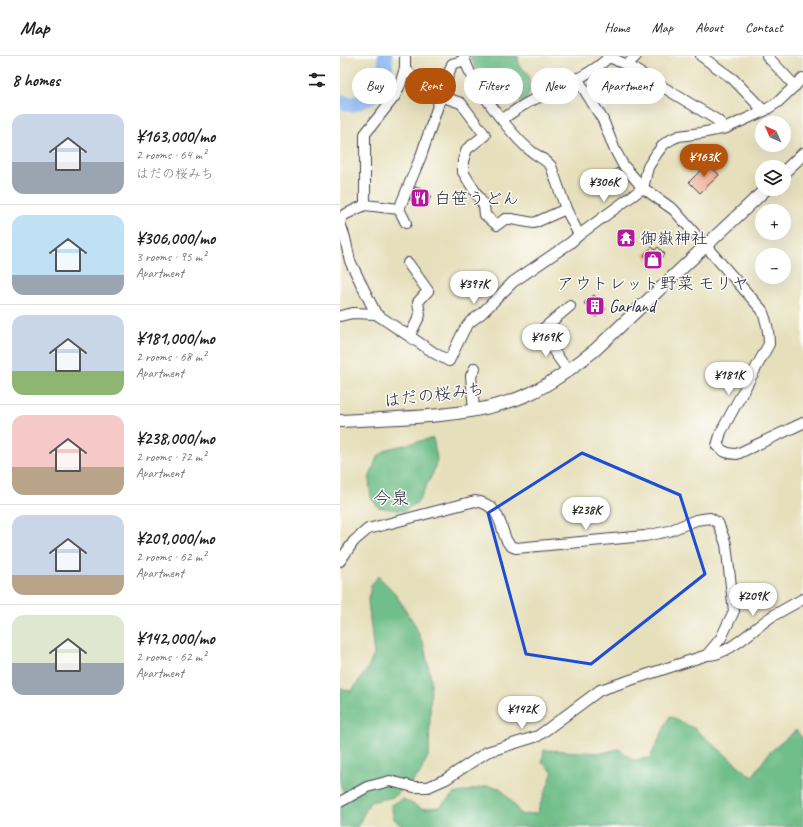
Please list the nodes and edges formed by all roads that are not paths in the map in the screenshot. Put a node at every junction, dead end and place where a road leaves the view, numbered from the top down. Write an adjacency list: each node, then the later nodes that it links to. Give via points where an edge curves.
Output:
1 (405, 56): 8 (street)
2 (636, 56): 7 (street)
3 (701, 56): 17 (street, via 733,79)
4 (767, 56): 13 (street)
5 (608, 57): 7 (street); 10 (street, via 601,65)
6 (464, 58): 9 (street, via 452,64); 18 (street, via 476,83)
7 (627, 65): 19 (street)
8 (405, 68): 24 (street, via 396,96 365,134)
9 (451, 68)
10 (579, 77)
11 (803, 78): 13 (street)
12 (579, 81): 22 (street, via 603,120 623,165)
13 (795, 86): 17 (street)
14 (456, 101): 26 (street, via 461,103 485,136 467,149 463,172 484,206 485,215 497,225 505,219 534,223)
15 (531, 101): 18 (street)
16 (438, 104): 25 (street)
17 (764, 111): 19 (street)
18 (502, 119): 26 (street, via 519,140 551,166)
19 (726, 128): 22 (street, via 679,136 664,144 648,167)
20 (803, 154): 21 (main road)
21 (791, 165)
22 (643, 188): 29 (street); 30 (street, via 674,210)
23 (759, 196): 30 (main road, はだの桜みち)
24 (365, 206): 25 (street); 28 (street, via 344,215 340,223)
25 (400, 209): 27 (street)
26 (566, 209): 29 (street)
27 (406, 223)
28 (341, 228): 33 (street, via 350,261)
29 (579, 235): 35 (street, via 513,282 470,322 449,361)
30 (706, 246): 37 (main road, はだの桜みち, via 595,350); 40 (street, via 762,310 768,322 769,333 769,344 721,432 718,446 729,454 737,454)
31 (408, 263): 35 (street, via 428,291 418,302 420,315)
32 (570, 306): 37 (street, via 537,332)
33 (376, 314): 34 (street, via 352,313); 35 (street)
34 (340, 316)
35 (410, 335)
36 (475, 368): 38 (street, via 471,376)
37 (568, 371): 38 (main road, はだの桜みち, via 530,393)
38 (474, 410): 39 (main road, はだの桜みち)
39 (340, 421)
40 (803, 422)
41 (340, 561): 43 (street, via 354,541 368,529 475,501 484,502 495,511 512,548 644,536 710,518 718,523 724,539 734,611 721,638)
42 (803, 598): 43 (street, via 723,651)
43 (707, 655): 44 (street, via 600,690 538,736 486,752 446,779 428,787 414,787 390,781 367,787)
44 (340, 802)

